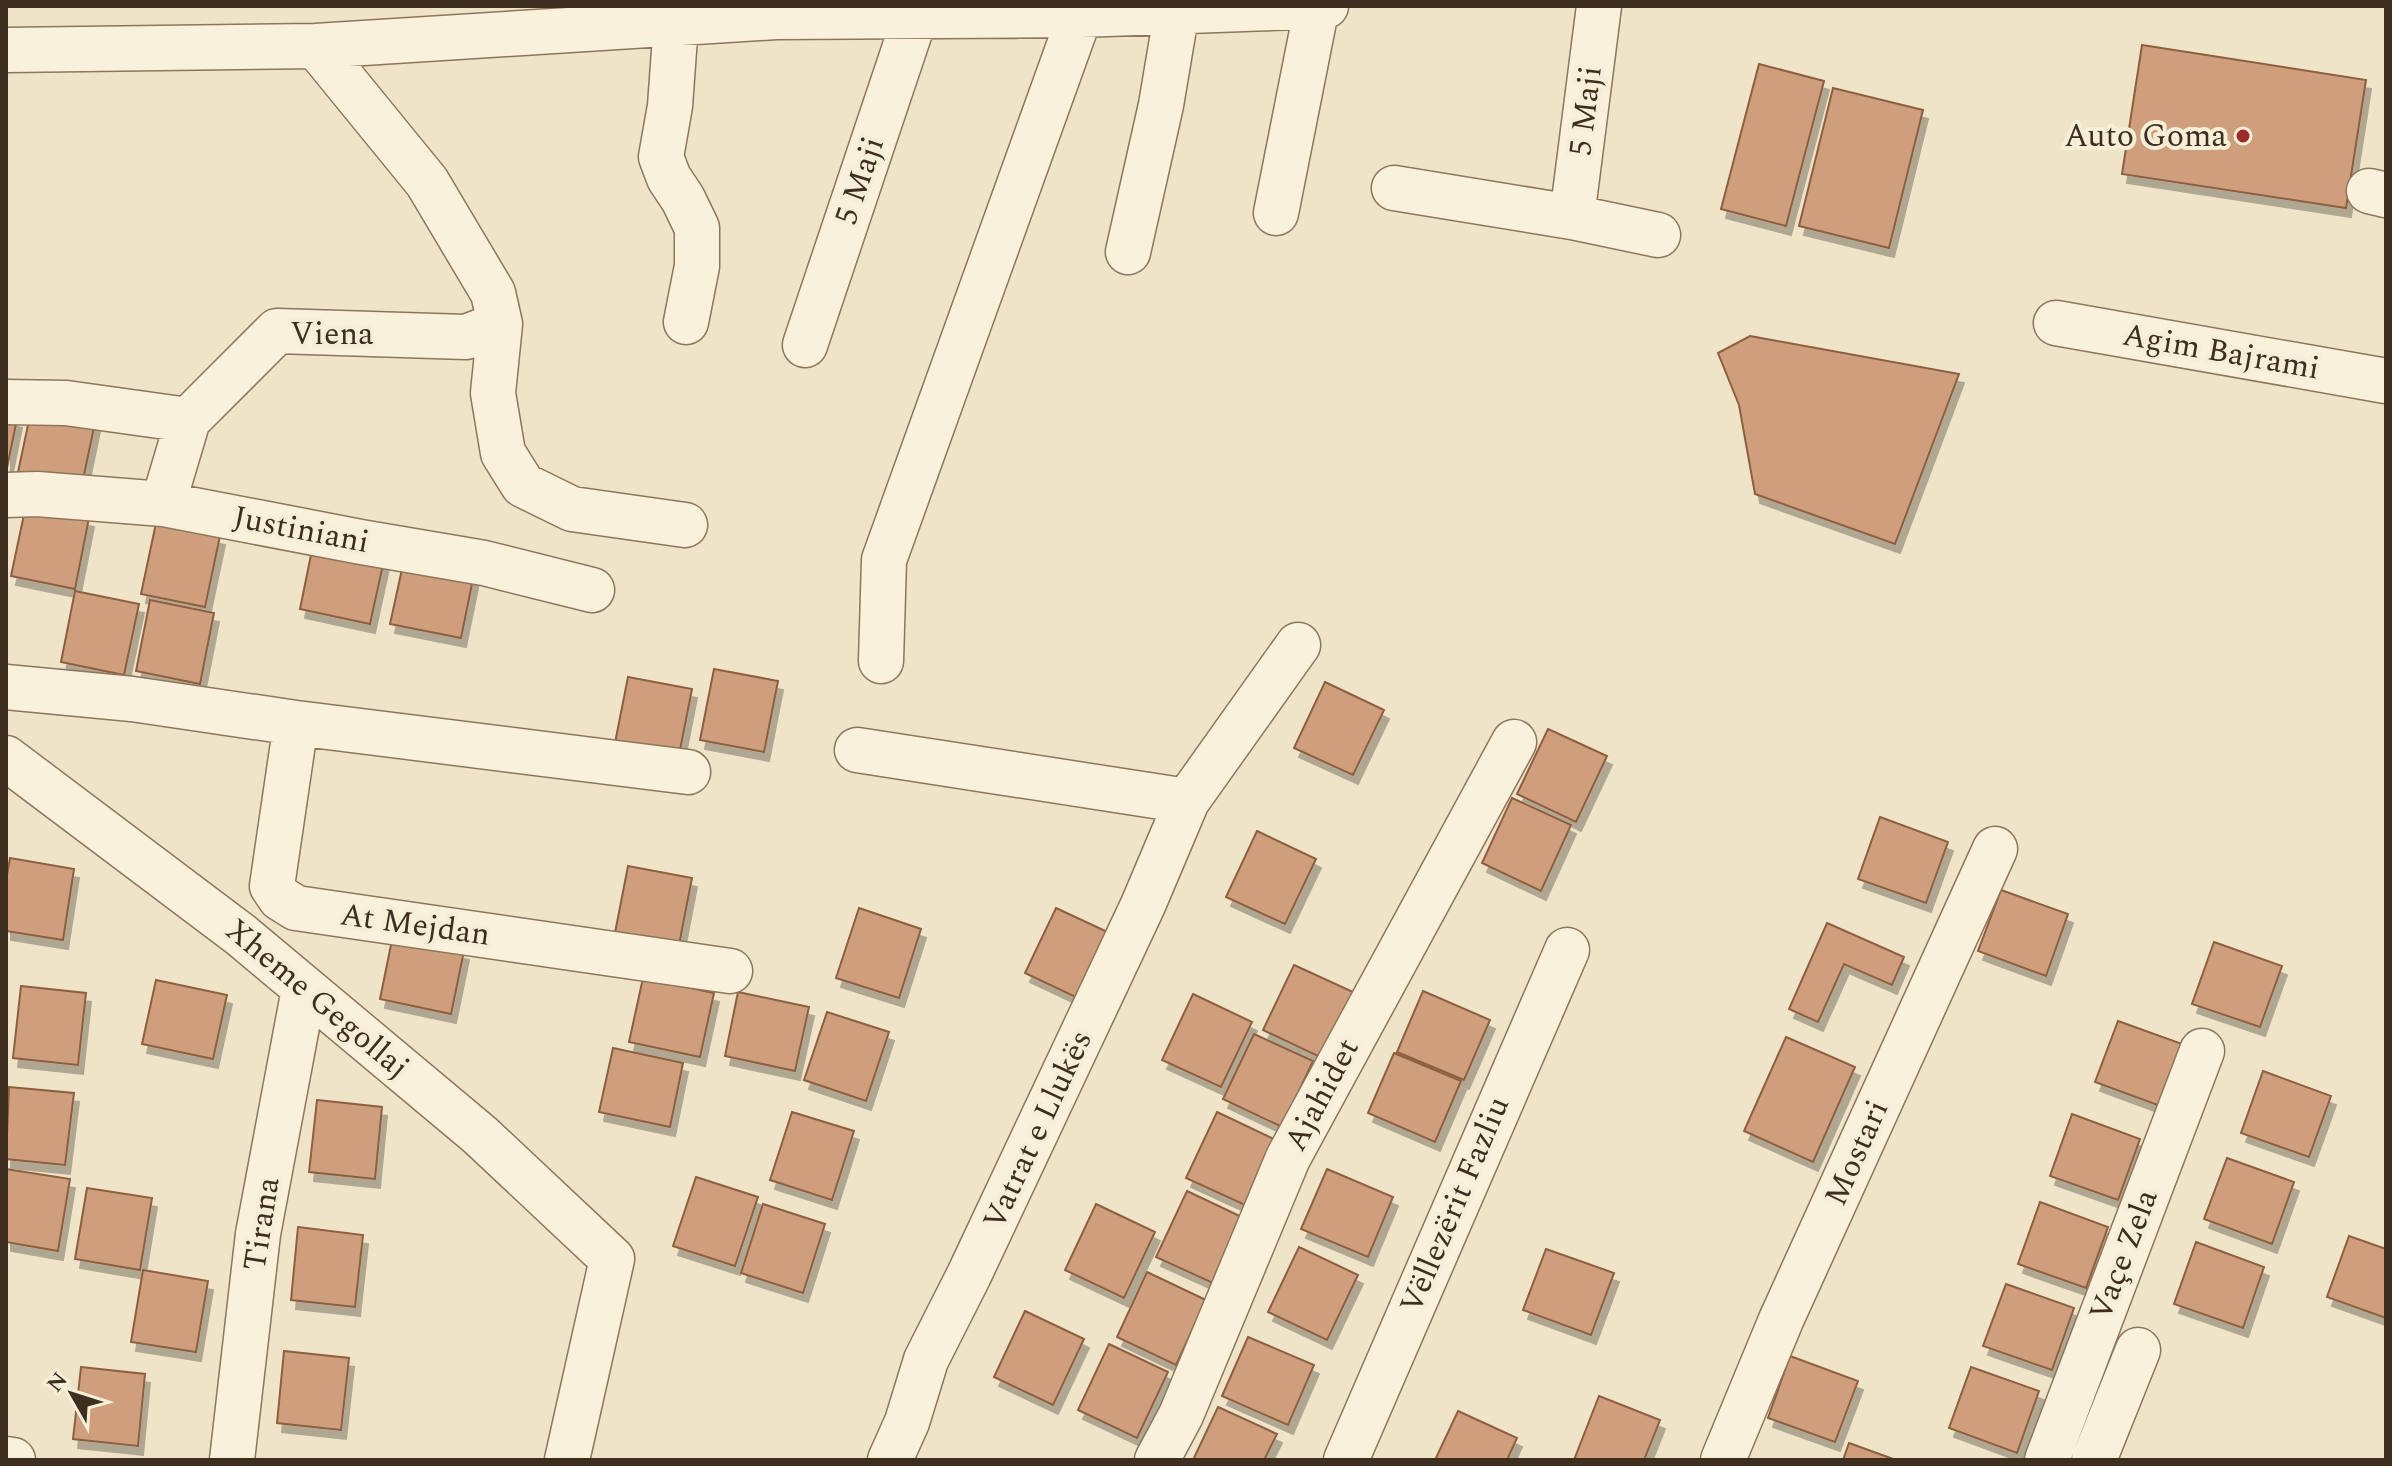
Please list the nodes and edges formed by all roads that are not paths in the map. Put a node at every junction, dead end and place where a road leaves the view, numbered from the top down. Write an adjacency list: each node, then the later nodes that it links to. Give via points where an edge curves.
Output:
1 (1317, 6): 2 (street); 4 (street); 11 (street)
2 (1326, 6)
3 (1599, 6): 12 (street, 5 Maji)
4 (1177, 10): 5 (street); 14 (street)
5 (1080, 15): 6 (street); 27 (street, via 884,560)
6 (915, 17): 7 (street); 18 (street, 5 Maji)
7 (676, 23): 8 (street); 15 (street, via 661,157 697,228 697,266)
8 (316, 46): 9 (street); 17 (street, via 427,182 493,293)
9 (6, 50)
10 (1394, 188): 12 (street)
11 (1276, 213)
12 (1572, 217): 13 (street)
13 (1658, 235)
14 (1128, 252)
15 (686, 322)
16 (2056, 323): 19 (street, Agim Bajrami)
17 (500, 324): 21 (street, Viena, via 466,337 277,331); 24 (street, via 493,393 503,453 523,485 572,509)
18 (805, 345)
19 (2386, 381)
20 (6, 402): 21 (street, via 66,403)
21 (188, 420): 23 (street, Viena)
22 (6, 495): 23 (street, Justiniani)
23 (163, 504): 25 (street, Justiniani, via 484,563)
24 (685, 525)
25 (592, 590)
26 (1298, 645): 34 (street, Vatrat e Llukës)
27 (881, 661)
28 (6, 687): 29 (street)
29 (296, 723): 33 (street); 37 (street, At Mejdan, via 272,886 296,908)
30 (1514, 742): 46 (street, Ajahidet, via 1288,1158 1181,1415)
31 (857, 750): 34 (street)
32 (6, 758): 38 (street, Xheme Gegollaj, via 241,935)
33 (688, 772)
34 (1187, 801): 45 (street, Vatrat e Llukës, via 1137,918 926,1360)
35 (1995, 849): 48 (street, Mostari)
36 (1567, 950): 47 (street, Vëllezërit Fazliu)
37 (730, 971)
38 (304, 989): 43 (street, Tirana, via 258,1234); 44 (street, Xheme Gegollaj, via 480,1135 612,1259)
39 (2202, 1051): 49 (street, Vaçe Zela)
40 (2138, 1350): 50 (street)
41 (6, 1459): 42 (street)
42 (13, 1460)
43 (232, 1460)
44 (567, 1460)
45 (890, 1460)
46 (1157, 1460)
47 (1346, 1460)
48 (1723, 1460)
49 (2047, 1460)
50 (2094, 1460)

